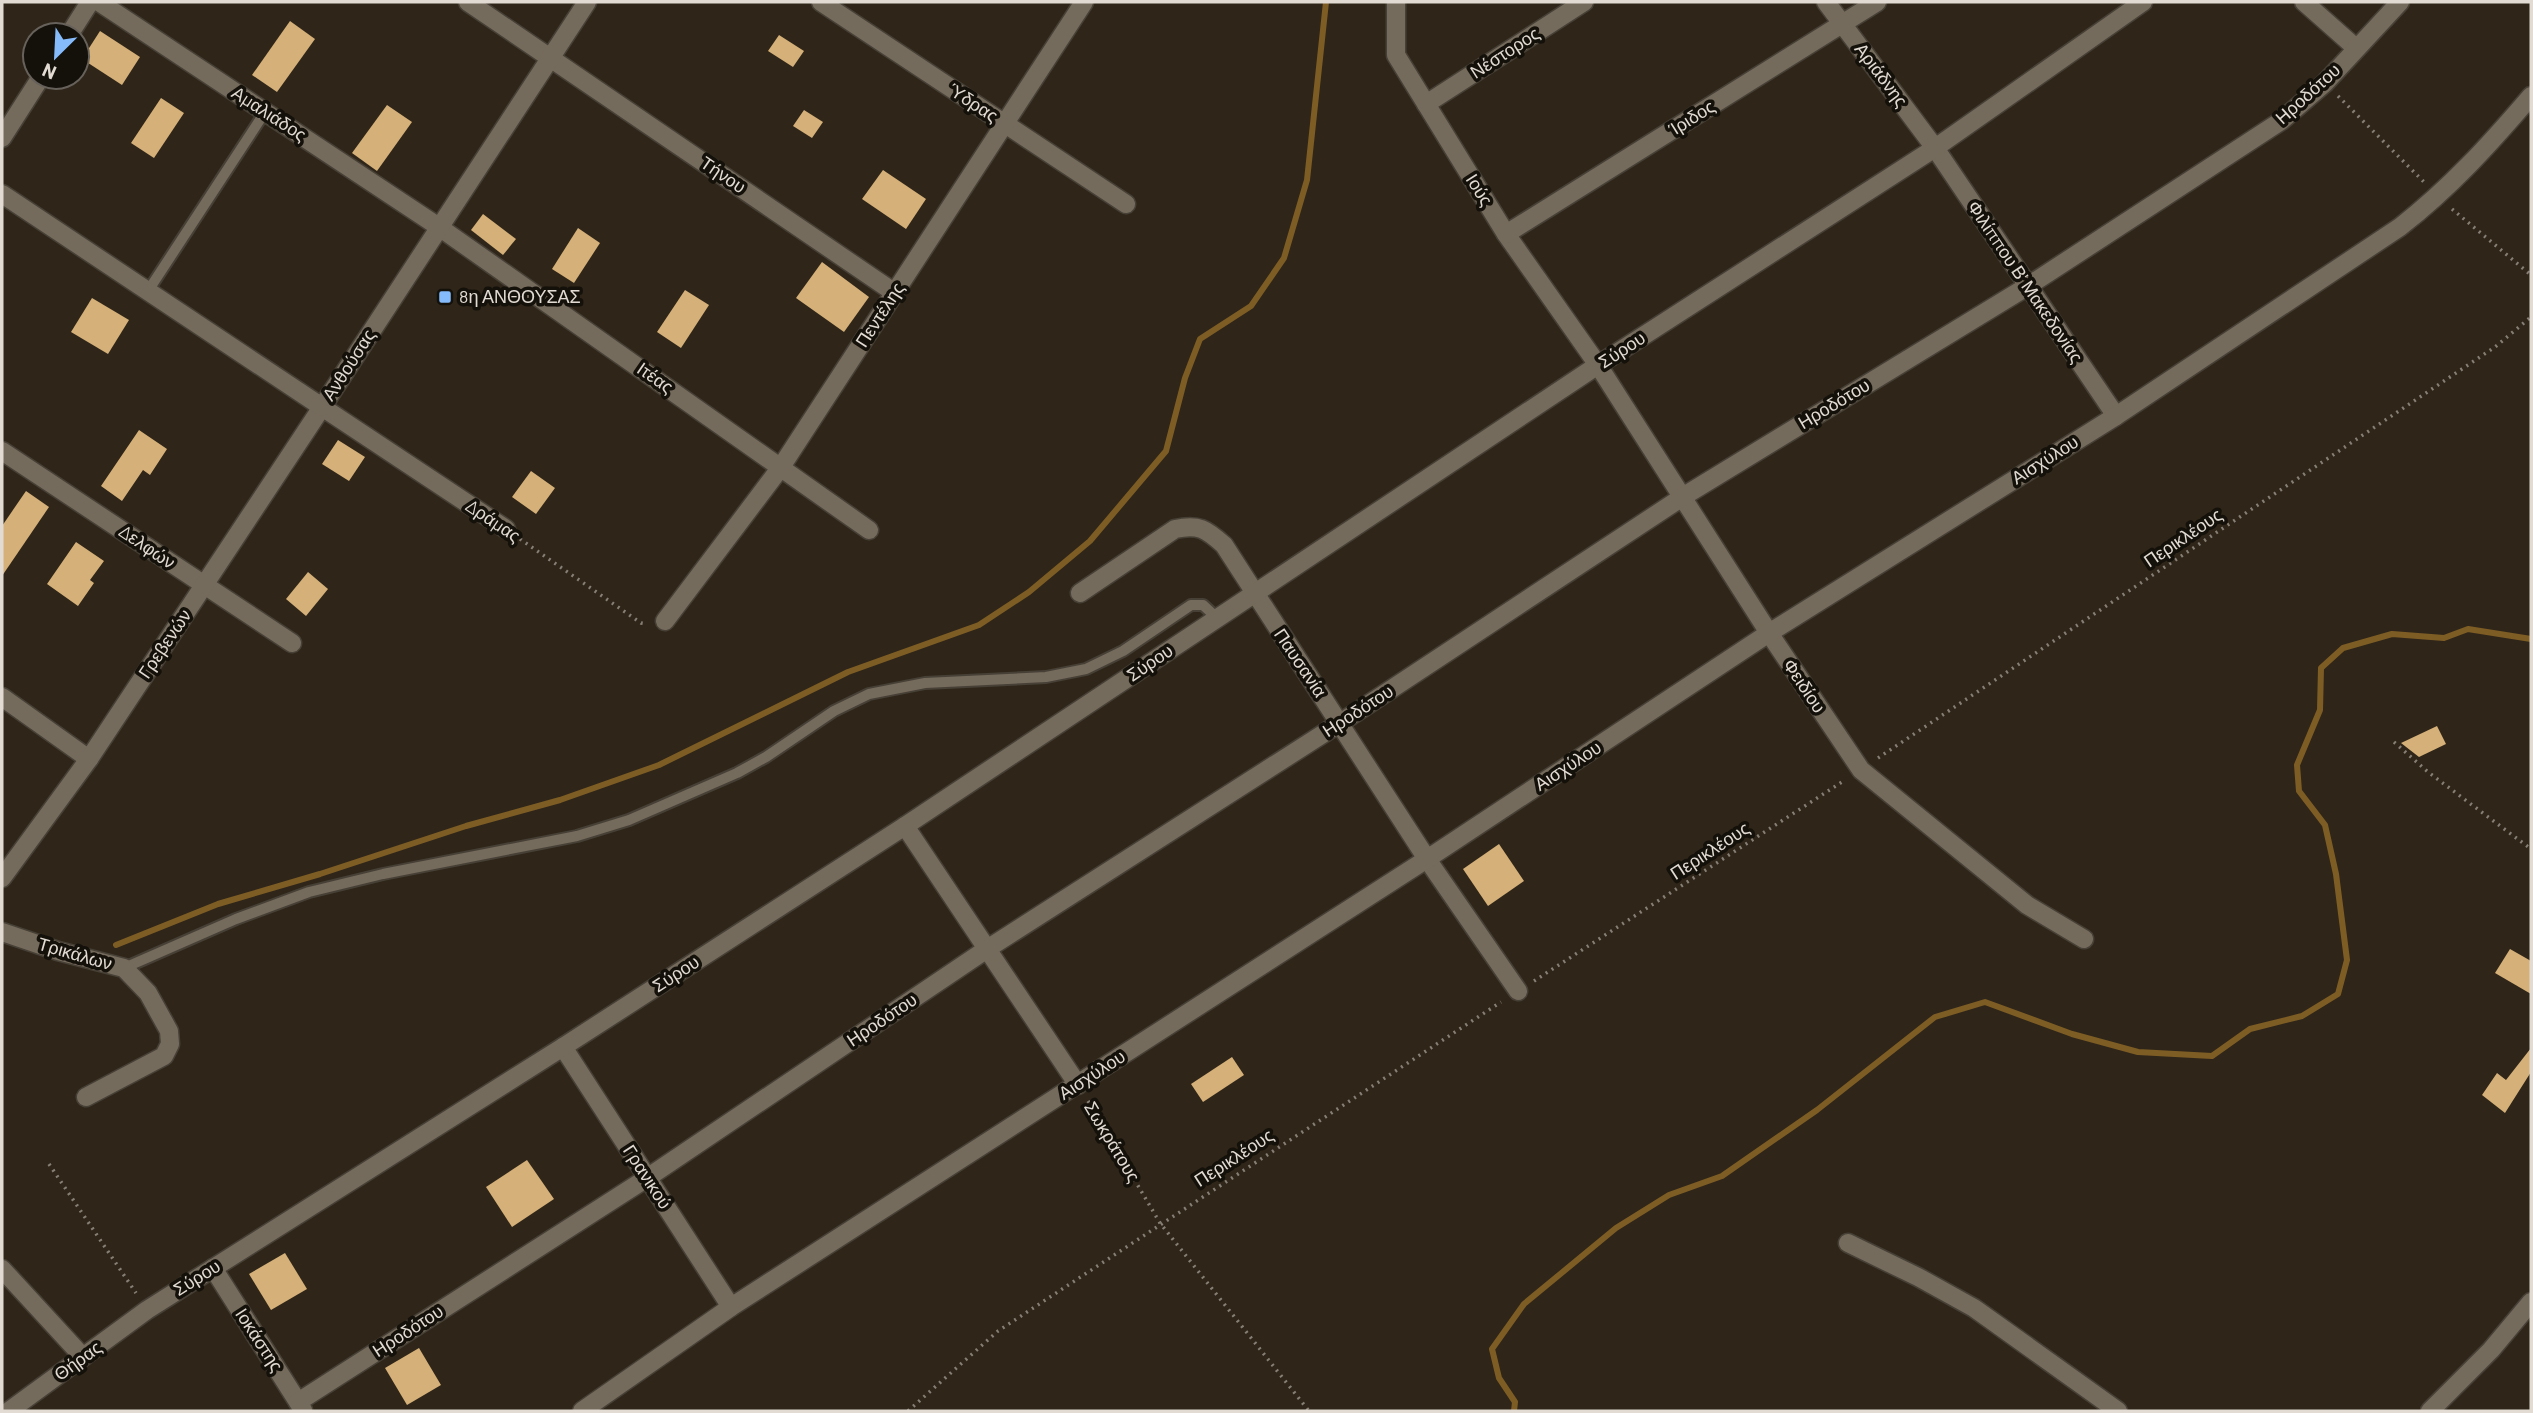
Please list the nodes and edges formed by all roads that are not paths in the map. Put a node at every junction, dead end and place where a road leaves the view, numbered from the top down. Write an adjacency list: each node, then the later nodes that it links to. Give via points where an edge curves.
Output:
1 (90, 2): 14 (street)
2 (99, 2): 21 (street, Αμαλιάδος)
3 (468, 2): 17 (street, Τήνου)
4 (587, 2): 17 (street, Ανθούσας)
5 (821, 2): 22 (street, Ύδρας)
6 (1084, 2): 22 (street, Πεντέλης)
7 (1396, 2): 20 (street, Ιούς, via 1396,55)
8 (1584, 2): 20 (street, Νέστορος)
9 (1826, 2): 15 (street, Αριάδνης)
10 (1877, 2): 15 (street, Ίριδος)
11 (2143, 2): 24 (street, Σύρου)
12 (2304, 2): 16 (street)
13 (2400, 2): 16 (street, Ηροδότου)
14 (78, 21)
15 (1843, 24): 24 (street, Αριάδνης); 28 (street, Ίριδος)
16 (2356, 48): 29 (street, Ηροδότου, via 2281,121)
17 (551, 57): 27 (street, Ανθούσας); 31 (street, Τήνου)
18 (32, 91): 23 (street)
19 (2531, 96): 34 (street, Αισχύλου, via 2438,197 2400,227)
20 (1426, 104): 28 (street, Ιούς)
21 (265, 112): 27 (street, Αμαλιάδος); 30 (lane)
22 (1005, 124): 26 (street, Ύδρας); 31 (street, Πεντέλης)
23 (2, 138)
24 (1935, 148): 29 (street, Φιλίππου Β' Μακεδονίας); 32 (street, Σύρου)
25 (2, 194): 30 (street, Ανθούσας)
26 (1126, 204)
27 (439, 227): 33 (street, Ανθούσας); 36 (street, Ιτέας)
28 (1506, 234): 32 (street, Ιούς)
29 (2028, 286): 34 (street, Φιλίππου Β' Μακεδονίας); 37 (street, Ηροδότου)
30 (148, 292): 33 (street, Ανθούσας)
31 (895, 293): 36 (street, Πεντέλης)
32 (1598, 365): 37 (street, Φειδίου); 42 (street, Σύρου)
33 (322, 407): 38 (street, Δράμας); 40 (street, Γρεβενών)
34 (2116, 416): 45 (street, Αισχύλου)
35 (2, 451): 40 (street, Δελφών)
36 (781, 467): 39 (street, Ιτέας); 44 (street, Πεντέλης)
37 (1684, 496): 45 (street, Φειδίου); 48 (street, Ηροδότου)
38 (506, 529)
39 (869, 530)
40 (204, 585): 46 (street, Δελφών); 49 (street, Γρεβενών)
41 (1080, 593): 42 (street, Παυσανία, via 1175,529 1192,525 1224,545)
42 (1254, 594): 43 (street, Σύρου); 48 (street, Παυσανία)
43 (1217, 618): 50 (street, Σύρου); 56 (lane, via 1203,606 1191,605 1105,661 1066,674 925,683 869,694 834,711 737,774 616,825 309,892)
44 (665, 621)
45 (1769, 633): 51 (street, Αισχύλου); 54 (street, Φειδίου, via 1861,770 2028,905)
46 (292, 643)
47 (2, 697): 49 (street)
48 (1340, 723): 51 (street, Παυσανία); 55 (street, Ηροδότου)
49 (89, 759): 52 (street, Γρεβενών)
50 (905, 826): 55 (street, Σωκράτους); 58 (street, Σύρου)
51 (1427, 859): 57 (street, Παυσανία); 59 (street, Αισχύλου)
52 (2, 878)
53 (2, 932): 56 (street, Τρικάλων)
54 (2084, 939)
55 (987, 949): 59 (street, Σωκράτους); 61 (street, Ηροδότου)
56 (124, 968): 60 (street, Τρικάλων, via 148,993 169,1031 170,1044 164,1056)
57 (1518, 991)
58 (563, 1047): 61 (street, Γρανικού); 63 (street, Σύρου)
59 (1078, 1084): 66 (street, Αισχύλου)
60 (86, 1097)
61 (648, 1178): 66 (street, Γρανικού); 69 (street, Ηροδότου)
62 (1849, 1243): 72 (street, via 1974,1308)
63 (213, 1268): 67 (street, Σύρου); 69 (street, Ιοκάστης)
64 (2, 1269): 68 (street)
65 (2531, 1302): 73 (street)
66 (731, 1307): 71 (street, Αισχύλου)
67 (147, 1310): 68 (street, Θήρας)
68 (83, 1357): 70 (street, Θήρας)
69 (301, 1406)
70 (9, 1411)
71 (582, 1411)
72 (2118, 1411)
73 (2430, 1411)

